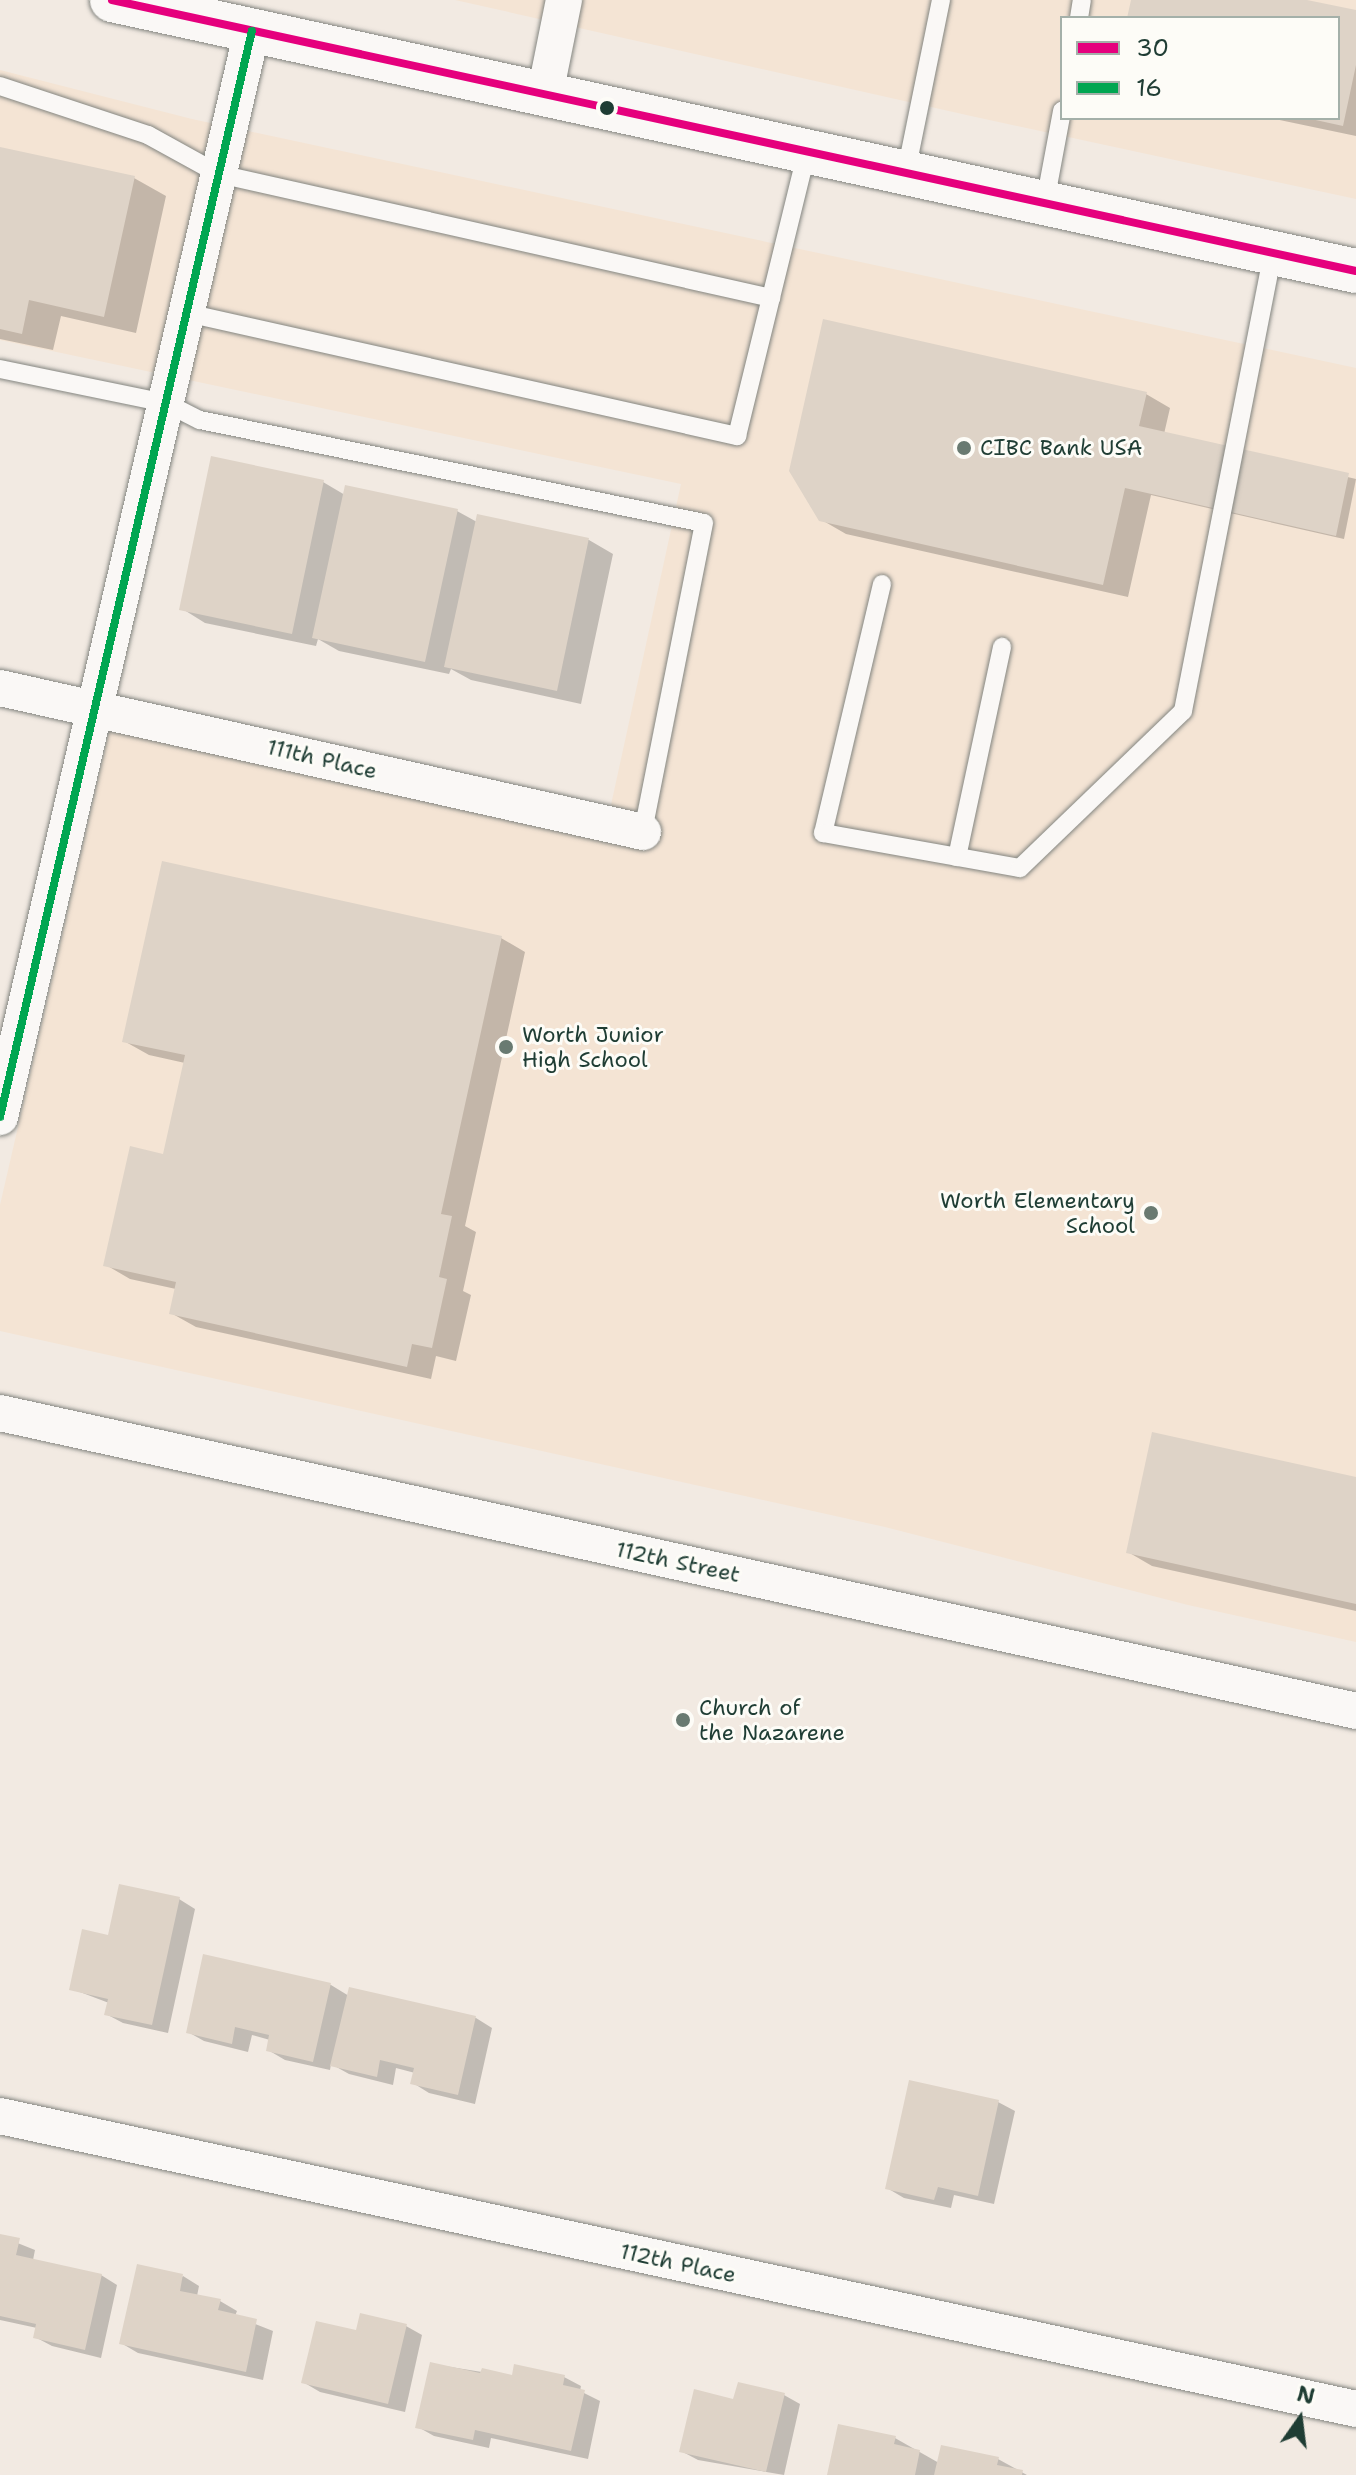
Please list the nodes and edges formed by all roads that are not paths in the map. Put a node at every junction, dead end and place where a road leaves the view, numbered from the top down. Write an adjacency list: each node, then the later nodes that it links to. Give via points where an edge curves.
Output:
1 (112, 0): 4 (main road)
2 (564, 0): 7 (street)
3 (941, 0): 10 (lane)
4 (177, 7): 5 (main road)
5 (252, 31): 7 (main road); 11 (street)
6 (0, 86): 11 (lane, via 148,135)
7 (545, 94): 9 (main road)
8 (1060, 120): 12 (lane)
9 (807, 151): 10 (main road); 15 (lane)
10 (906, 172): 12 (main road)
11 (219, 174): 15 (lane); 16 (street)
12 (1045, 203): 13 (main road)
13 (1273, 252): 14 (main road); 24 (lane, via 1183,711 1020,868)
14 (1356, 271)
15 (771, 298): 16 (lane, via 737,436)
16 (187, 313): 18 (street)
17 (0, 369): 18 (lane)
18 (166, 403): 22 (street); 23 (lane, via 200,420 704,523)
19 (882, 584): 24 (lane, via 823,833)
20 (1002, 647): 24 (lane)
21 (0, 688): 22 (street, 111th Place)
22 (95, 708): 23 (street, 111th Place); 25 (street)
23 (643, 832)
24 (957, 857)
25 (0, 1117)
26 (0, 1413): 27 (street, 112th Street)
27 (1356, 1711)
28 (0, 2116): 29 (street, 112th Place)
29 (1356, 2409)

